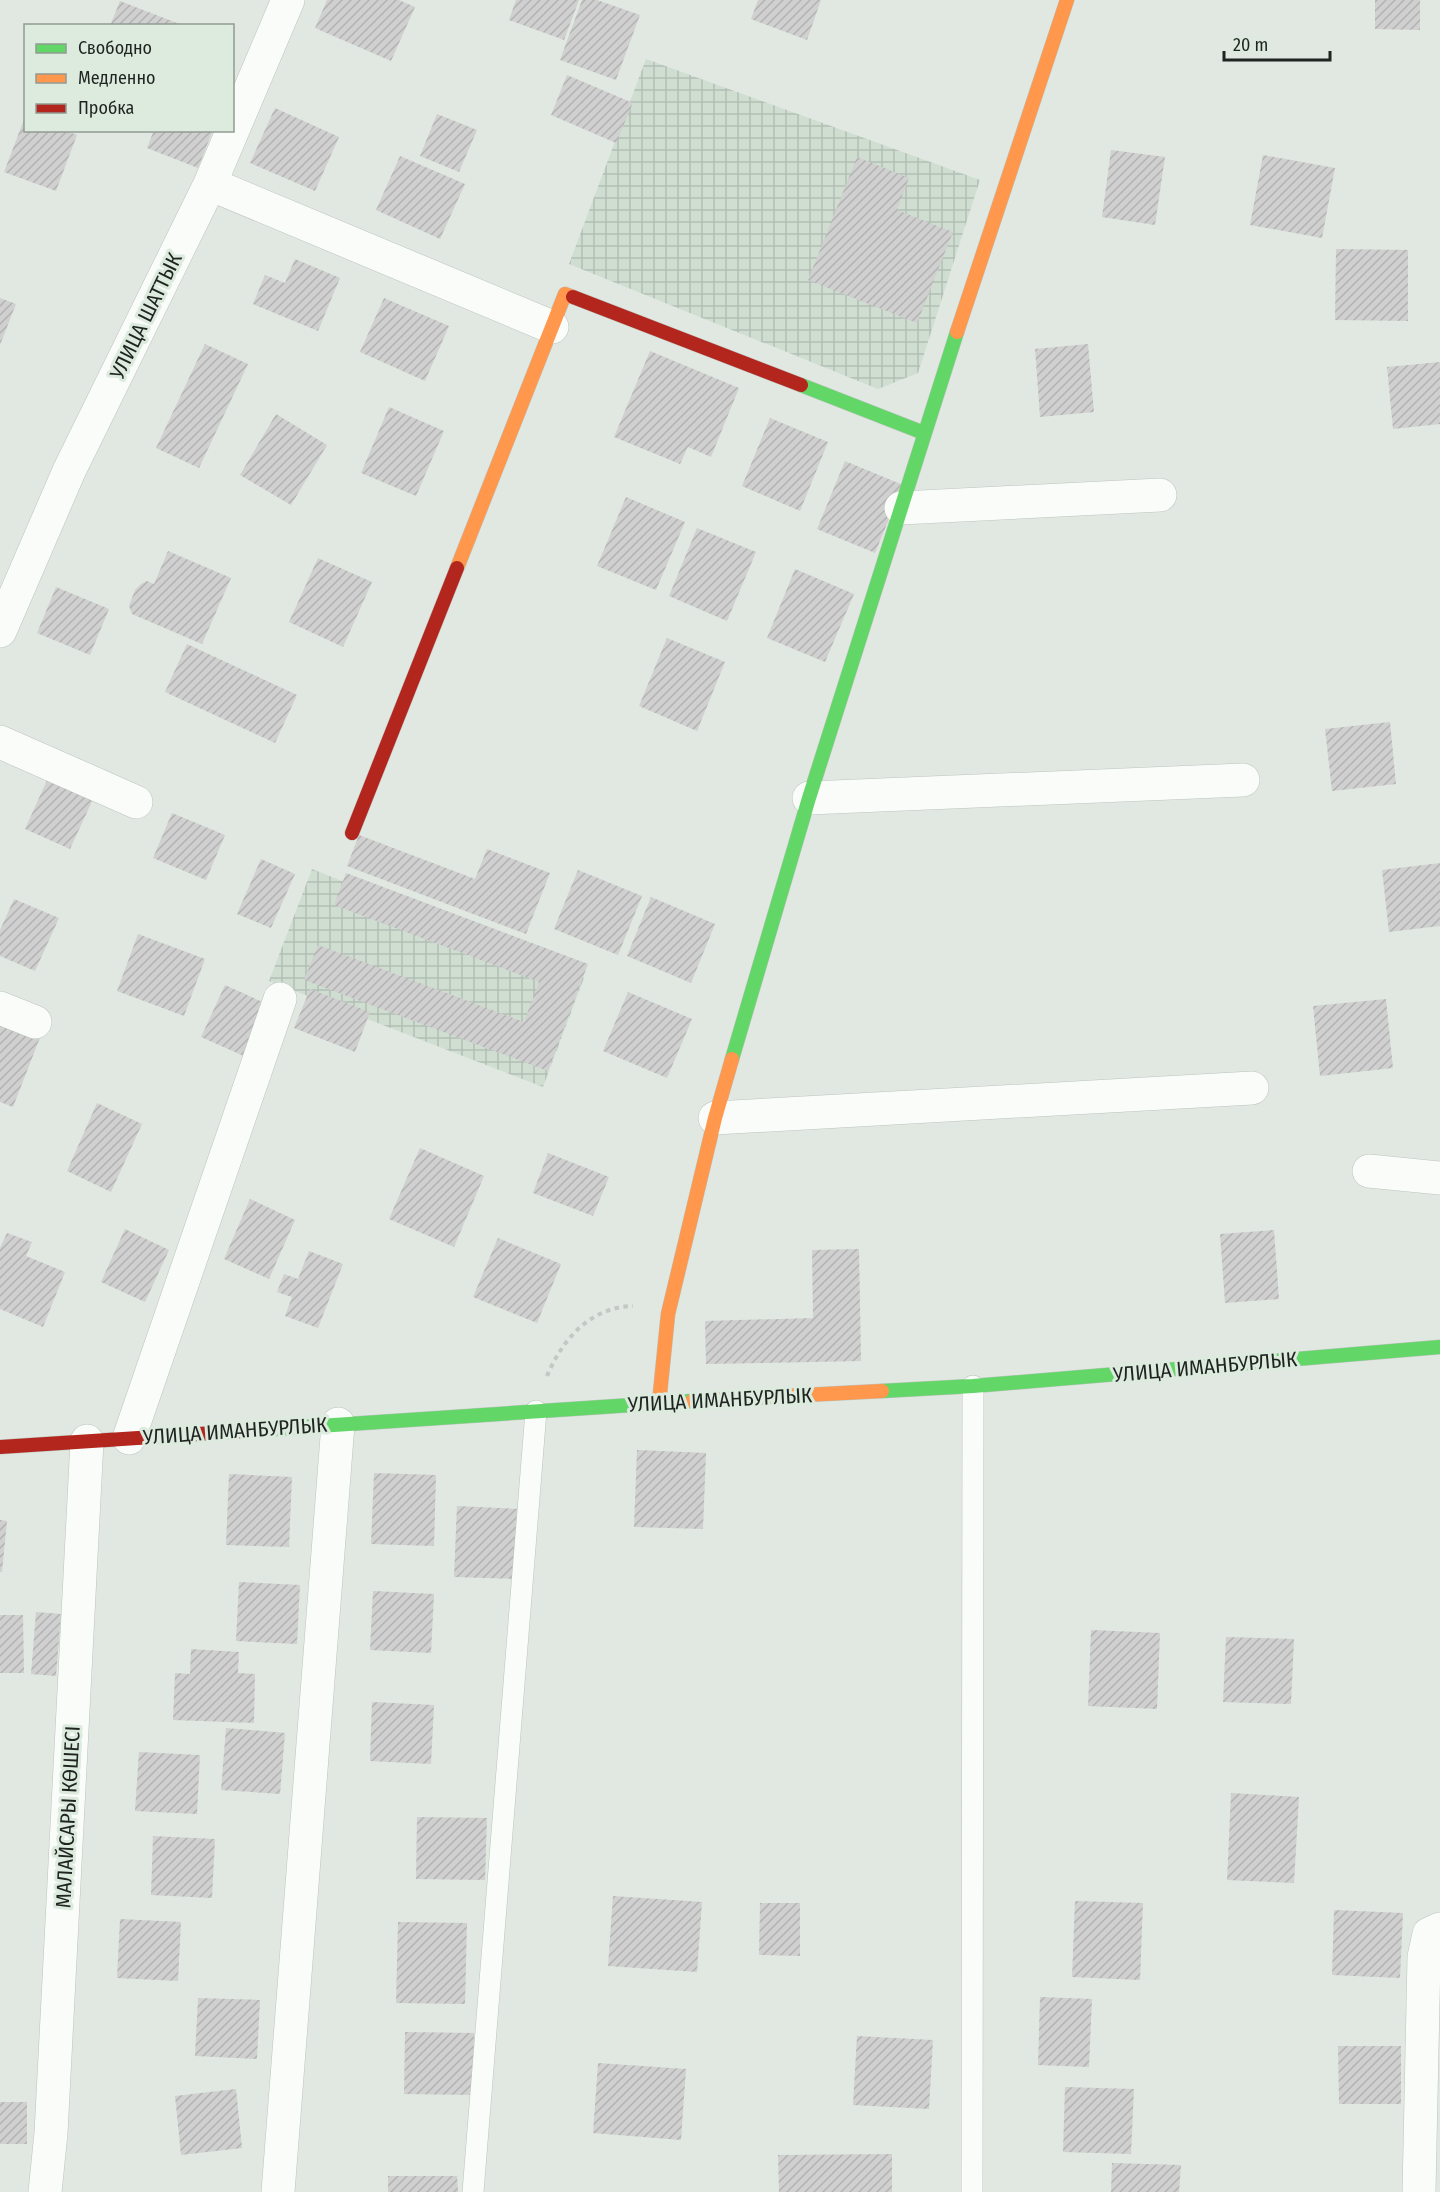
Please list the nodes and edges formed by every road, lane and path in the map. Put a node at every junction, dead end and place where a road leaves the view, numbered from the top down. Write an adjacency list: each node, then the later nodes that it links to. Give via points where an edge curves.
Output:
1 (288, 0): 3 (street, УЛИЦА ШАТТЫК)
2 (1066, 0): 7 (street)
3 (234, 127)
4 (232, 132): 5 (street, УЛИЦА ШАТТЫК)
5 (210, 184): 6 (street); 10 (street, УЛИЦА ШАТТЫК, via 69,471)
6 (552, 327): 7 (street, via 565,294); 15 (street)
7 (924, 433): 9 (street)
8 (1160, 495): 9 (street)
9 (901, 508): 13 (street)
10 (0, 631)
11 (0, 742): 14 (street)
12 (1243, 780): 13 (street)
13 (810, 798): 20 (street)
14 (136, 802)
15 (352, 833)
16 (280, 999): 29 (street)
17 (0, 1008): 18 (street)
18 (35, 1022)
19 (1252, 1088): 20 (street)
20 (715, 1118): 23 (street)
21 (1369, 1171): 22 (street)
22 (1440, 1178)
23 (668, 1314): 26 (street); 27 (path, via 646,1305 617,1306 591,1317 570,1338 548,1373)
24 (1440, 1347): 25 (street, УЛИЦА ИМАНБУРЛЫК)
25 (973, 1386): 26 (street, УЛИЦА ИМАНБУРЛЫК); 36 (lane)
26 (659, 1403): 27 (street, УЛИЦА ИМАНБУРЛЫК)
27 (536, 1411): 28 (street, УЛИЦА ИМАНБУРЛЫК); 35 (lane)
28 (338, 1424): 29 (street, УЛИЦА ИМАНБУРЛЫК); 34 (street)
29 (129, 1438): 30 (street, УЛИЦА ИМАНБУРЛЫК)
30 (87, 1441): 31 (street, УЛИЦА ИМАНБУРЛЫК); 33 (street, МАЛАЙСАРЫ КӨШЕСІ)
31 (0, 1447)
32 (1440, 1929): 37 (street, via 1429,1934 1424,1957)
33 (45, 2192)
34 (278, 2192)
35 (473, 2192)
36 (972, 2192)
37 (1419, 2192)

